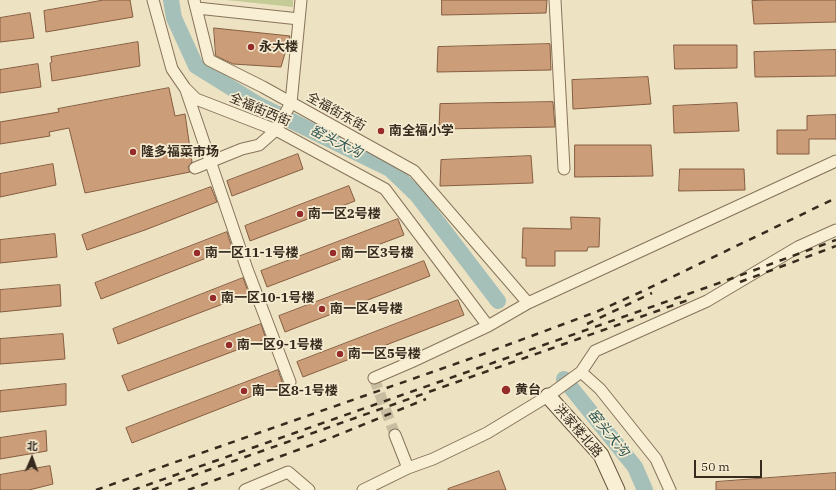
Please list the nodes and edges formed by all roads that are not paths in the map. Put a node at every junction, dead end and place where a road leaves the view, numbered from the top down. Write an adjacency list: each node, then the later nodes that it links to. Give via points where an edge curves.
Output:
1 (153, 0): 6 (street, 全福街西街, via 172,69)
2 (301, 0): 5 (street)
3 (555, 0): 12 (street)
4 (196, 4): 5 (street); 7 (street, 全福街东街, via 209,60)
5 (299, 20): 7 (street)
6 (185, 88): 8 (street, 全福街西街, via 196,99); 9 (street)
7 (291, 103): 8 (street); 14 (street, 全福街东街, via 414,172)
8 (276, 130): 9 (street, via 259,145); 15 (street, 全福街西街, via 385,190)
9 (210, 161): 11 (street); 18 (street)
10 (836, 161): 14 (street)
11 (195, 168)
12 (564, 169)
13 (836, 230): 16 (street, via 798,247 707,301 595,351)
14 (528, 303): 15 (street)
15 (488, 326): 17 (street)
16 (581, 372): 19 (street); 26 (street, via 600,389 656,460)
17 (374, 378)
18 (290, 382)
19 (548, 396): 21 (street, via 487,433); 25 (street, 洪家楼北路, via 601,455)
20 (395, 435): 21 (street)
21 (408, 468): 24 (street)
22 (245, 490): 23 (street, via 288,472)
23 (309, 490)
24 (363, 490)
25 (617, 490)
26 (670, 490)

